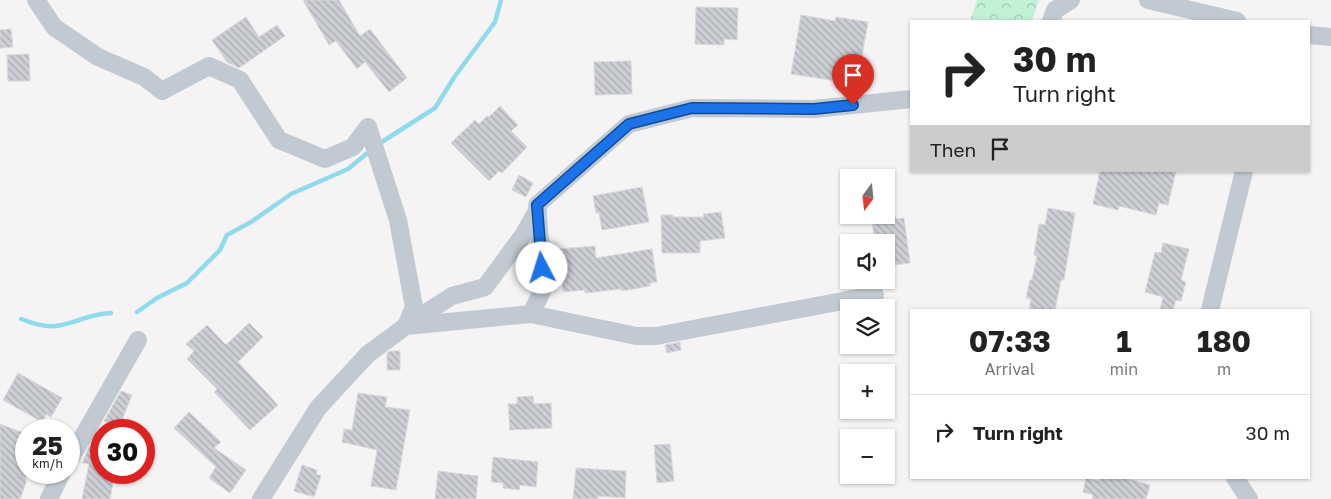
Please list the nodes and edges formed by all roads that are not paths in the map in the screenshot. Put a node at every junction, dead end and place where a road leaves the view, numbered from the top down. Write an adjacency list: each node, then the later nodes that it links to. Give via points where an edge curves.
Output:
1 (36, 0): 14 (street, via 54,27 98,57 144,77 162,91 209,66 240,80 279,140 325,159 352,147 368,127 398,220 414,307)
2 (1071, 0): 4 (street, via 1055,10)
3 (1148, 0): 5 (street)
4 (1051, 20)
5 (1234, 20)
6 (1310, 36): 7 (street)
7 (1331, 37)
8 (910, 99): 10 (street, via 814,109 692,108 629,124 537,205)
9 (1244, 172): 12 (street)
10 (538, 209): 13 (street, via 544,287); 14 (street, via 485,287 452,296)
11 (875, 295): 13 (street, via 656,336 622,334)
12 (1210, 309)
13 (531, 314): 14 (street)
14 (406, 326): 20 (street, via 368,354 318,408)
15 (138, 340): 16 (street)
16 (80, 442)
17 (1236, 479): 21 (street)
18 (57, 484): 19 (street)
19 (50, 499)
20 (261, 499)
21 (1249, 499)

